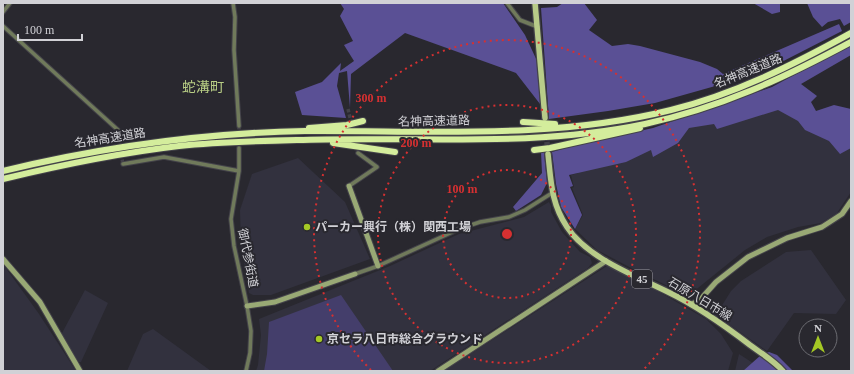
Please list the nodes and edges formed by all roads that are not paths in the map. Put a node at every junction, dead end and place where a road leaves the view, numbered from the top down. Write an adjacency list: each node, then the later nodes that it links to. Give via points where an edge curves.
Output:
1 (10, 3): 5 (street)
2 (233, 3): 14 (street)
3 (507, 3): 7 (street, via 520,20)
4 (535, 3): 7 (main road)
5 (3, 12)
6 (3, 26): 17 (street, via 118,130)
7 (538, 27): 11 (main road)
8 (851, 34): 15 (highway, 名神高速道路, via 773,74 714,97 642,116)
9 (851, 42): 10 (highway, 名神高速道路, via 776,81)
10 (716, 105): 18 (highway, 名神高速道路, via 643,124 562,136 438,140); 20 (highway, via 626,132)
11 (545, 118)
12 (363, 121): 16 (highway, via 347,125)
13 (523, 122): 15 (highway)
14 (239, 126)
15 (571, 126): 16 (highway, 名神高速道路, via 530,130 305,131)
16 (248, 134): 25 (highway, 名神高速道路, via 129,145)
17 (118, 138)
18 (297, 140): 21 (highway); 27 (highway, 名神高速道路, via 180,146 44,169)
19 (239, 148): 26 (street, 御代参街道)
20 (534, 150)
21 (395, 152)
22 (358, 153): 28 (street, via 377,167)
23 (548, 154): 29 (main road, 石原八日市線 / 45)
24 (123, 164): 26 (street, via 164,157)
25 (3, 171)
26 (240, 171): 36 (street, 御代参街道, via 231,219)
27 (3, 179)
28 (349, 186): 33 (street)
29 (552, 193): 32 (main road, 石原八日市線 / 45, via 567,227 585,247); 33 (street, via 509,217 459,228)
30 (851, 202): 35 (street, via 842,214 822,227 787,238 748,257 721,277 700,301)
31 (3, 258): 37 (street, via 40,302)
32 (606, 261): 35 (main road, 石原八日市線 / 45); 39 (street)
33 (378, 266): 34 (street)
34 (355, 274): 36 (street, via 275,302)
35 (691, 304): 40 (main road, 石原八日市線 / 45)
36 (247, 306): 38 (street, 御代参街道, via 251,331)
37 (80, 371)
38 (246, 371)
39 (438, 371)
40 (783, 371)

